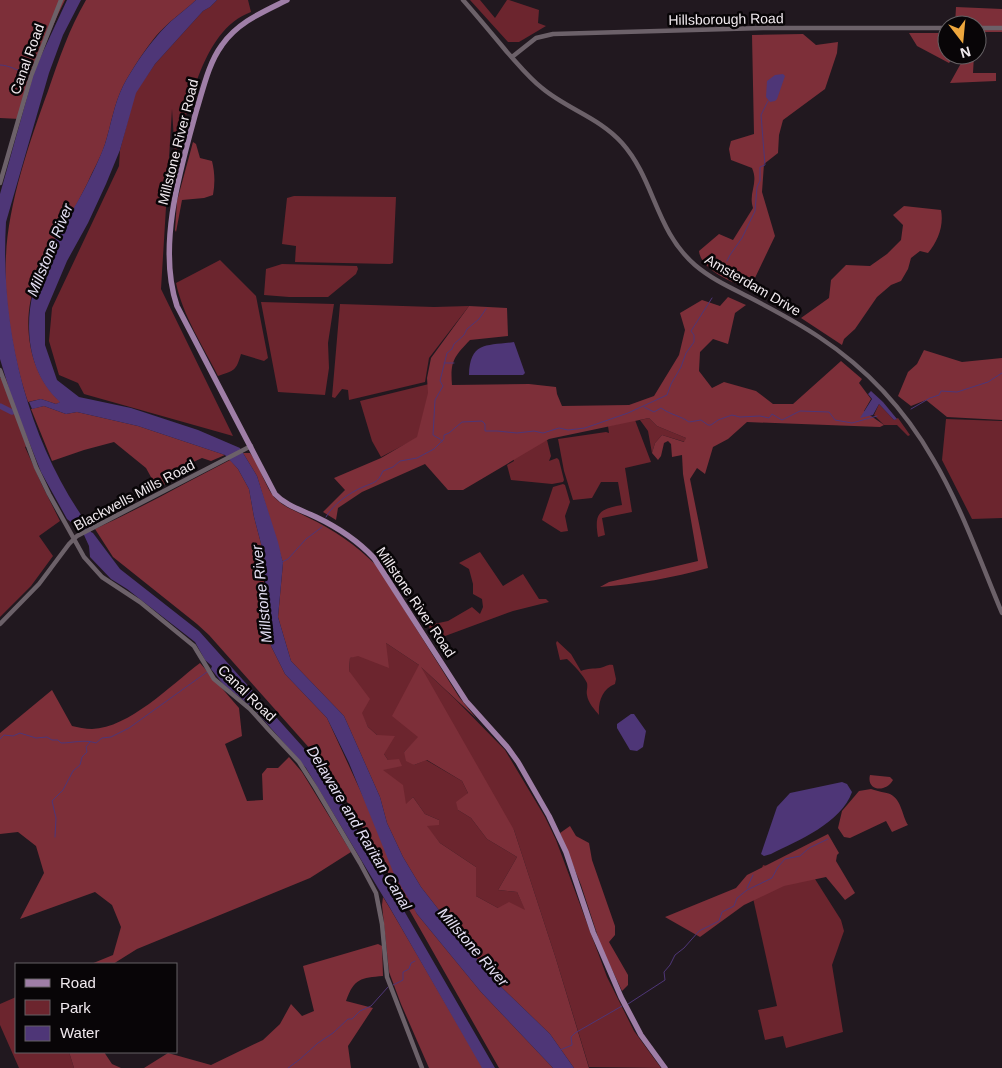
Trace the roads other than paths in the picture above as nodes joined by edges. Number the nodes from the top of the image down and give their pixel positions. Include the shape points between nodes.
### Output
1 (61, 0) edge
2 (287, 0) edge
3 (463, 0) edge
4 (937, 28) edge
5 (987, 28) edge
6 (1002, 28) edge
7 (512, 57) junction
8 (0, 183) edge
9 (0, 370) edge
10 (251, 446) junction
11 (74, 539) junction
12 (1002, 613) edge
13 (0, 624) edge
14 (422, 1068) edge
15 (665, 1068) edge

1 - 8 street, Canal Road via 31,76
2 - 10 main road, Millstone River Road via 243,23 216,53 194,118 172,211 170,269 174,299
3 - 7 street, Amsterdam Drive
4 - 7 street, Hillsborough Road via 762,28 553,34 536,38
5 - 6 street
7 - 12 street, Amsterdam Drive via 540,87 603,126 621,142 642,172 670,236 694,264 714,279 822,339 857,366 892,401 938,468
9 - 11 street, Canal Road via 36,467
10 - 11 street, Blackwells Mills Road
10 - 15 main road, Millstone River Road via 278,498 325,522 374,558 466,701 518,762 563,845 593,932 621,997 641,1035
11 - 13 street, Blackwells Mills Road via 39,584
11 - 14 street, Canal Road via 84,558 102,577 140,602 194,646 214,679 259,719 310,778 376,893 387,977

